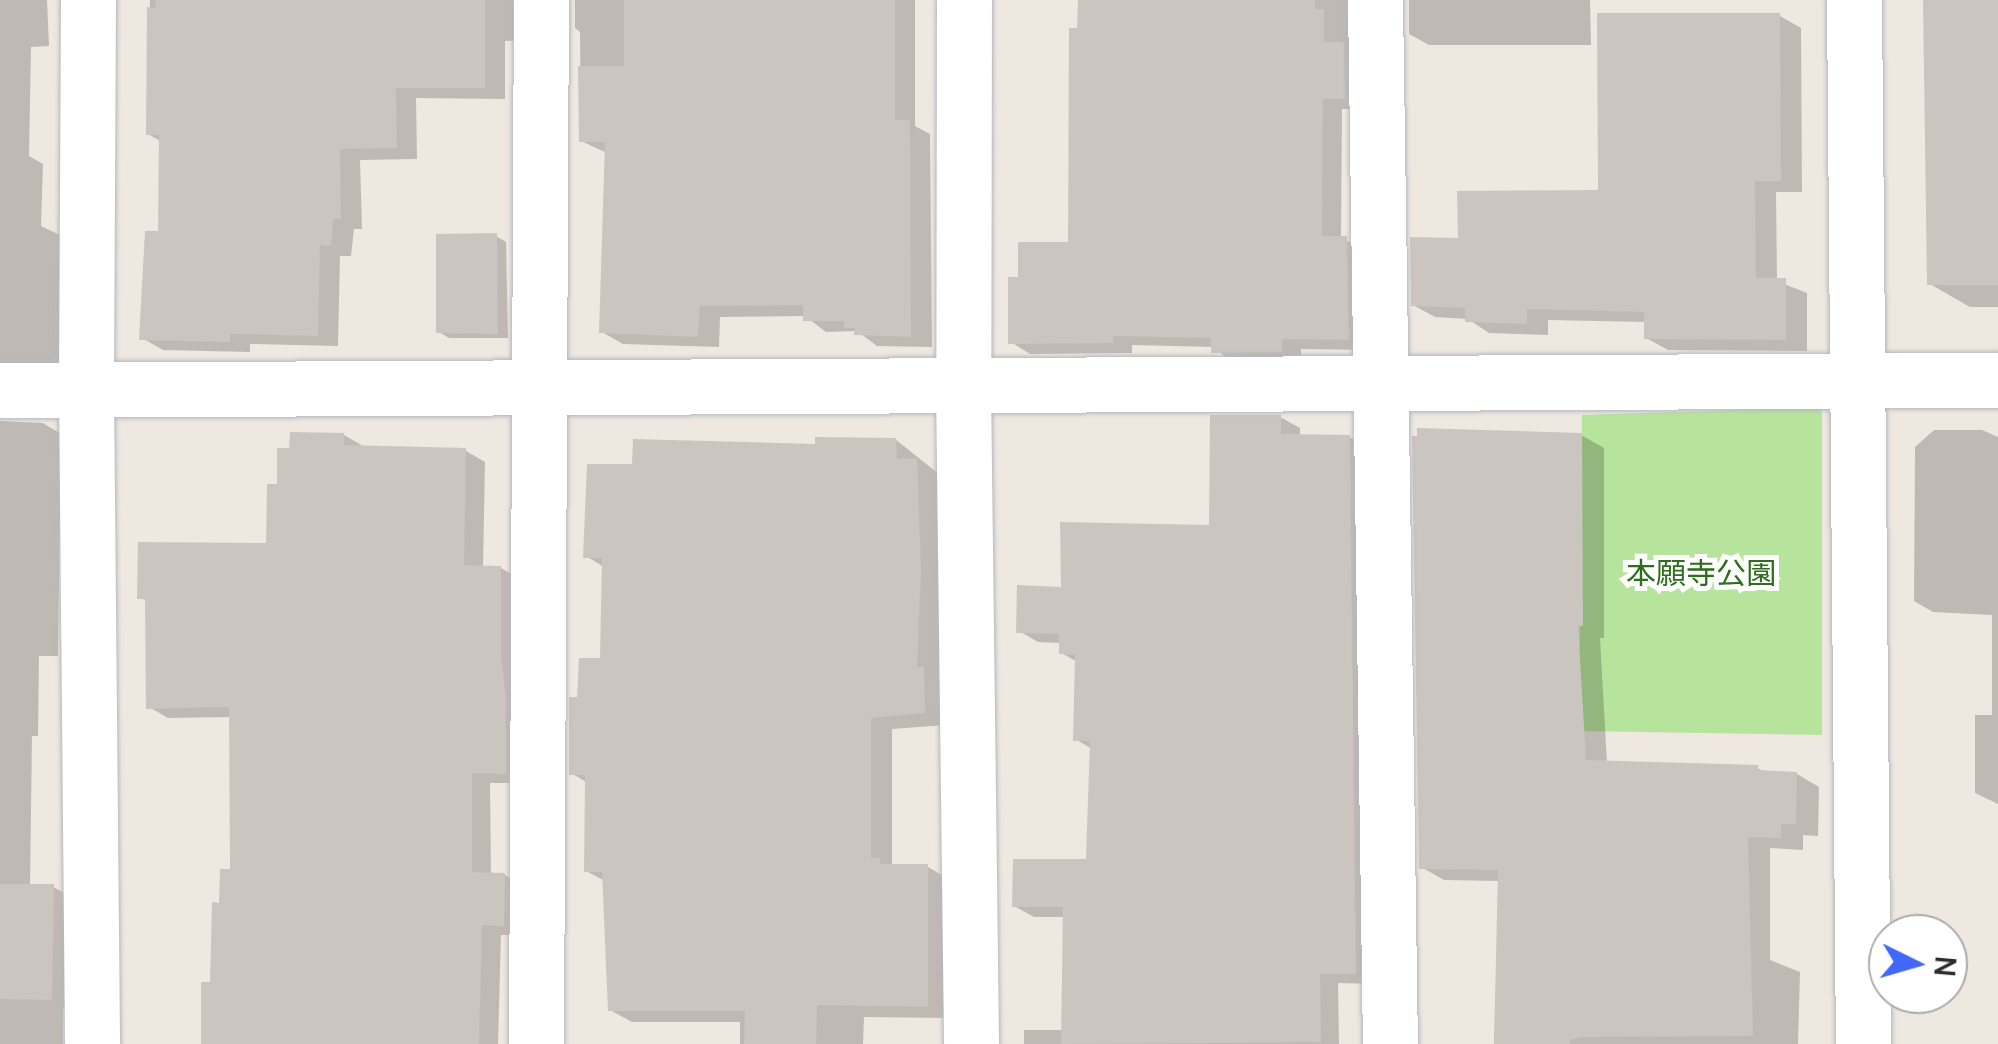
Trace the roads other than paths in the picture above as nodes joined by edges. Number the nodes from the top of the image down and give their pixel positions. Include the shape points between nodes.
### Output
1 (88, 0) edge
2 (541, 0) edge
3 (964, 0) edge
4 (1375, 0) edge
5 (1854, 0) edge
6 (1998, 380) edge
7 (1859, 381) junction
8 (1381, 383) junction
9 (963, 385) junction
10 (540, 388) junction
11 (0, 390) edge
12 (86, 390) junction
13 (92, 1044) edge
14 (536, 1044) edge
15 (971, 1044) edge
16 (1390, 1044) edge
17 (1863, 1044) edge

1 - 12 street
2 - 10 street
3 - 9 street
4 - 8 street
5 - 7 street
6 - 7 street
7 - 8 street
7 - 17 street
8 - 9 street
8 - 16 street
9 - 10 street
9 - 15 street
10 - 12 street
10 - 14 street
11 - 12 street
12 - 13 street

